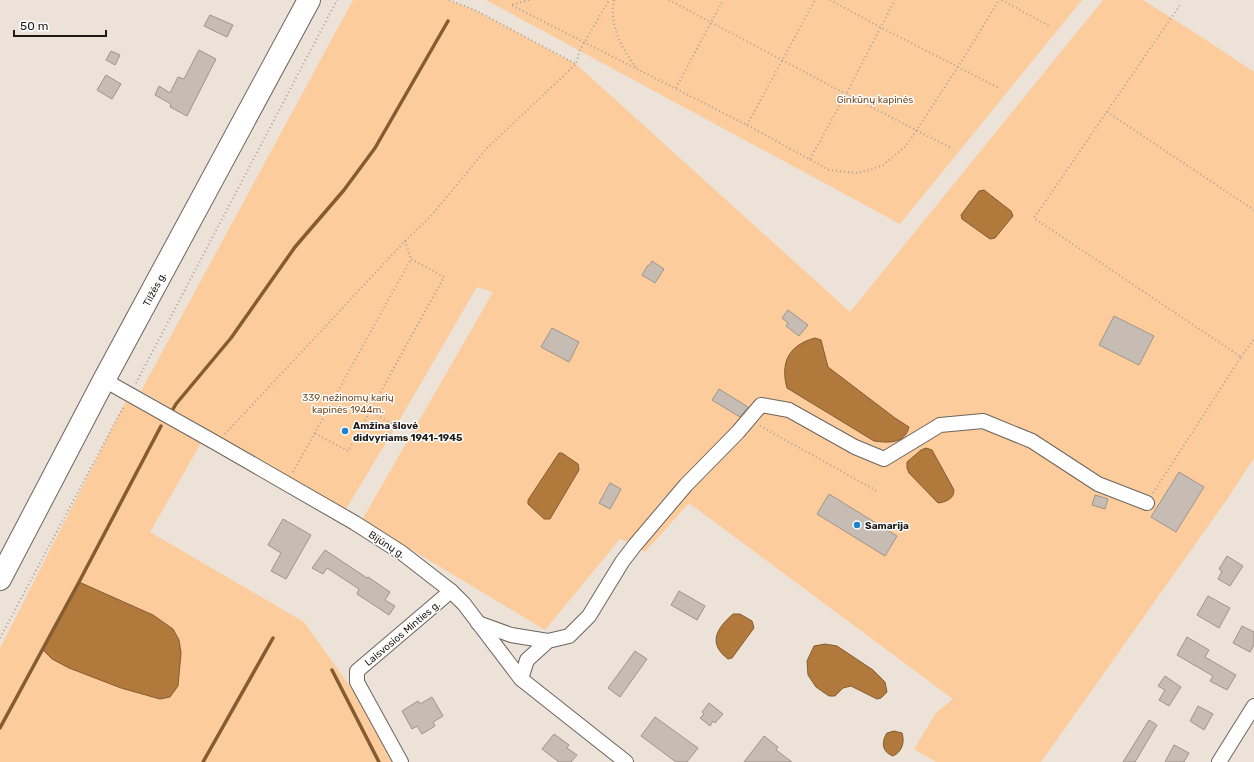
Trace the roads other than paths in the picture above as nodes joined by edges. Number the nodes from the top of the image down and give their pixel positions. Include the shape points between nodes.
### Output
1 (309, 0) edge
2 (104, 380) junction
3 (1147, 503) road end
4 (0, 579) edge
5 (451, 591) junction
6 (478, 623) junction
7 (548, 641) junction
8 (521, 679) junction
9 (1254, 706) edge
10 (401, 762) edge
11 (626, 762) edge
12 (1219, 762) edge

1 - 2 highway, Tilžės g.
2 - 4 highway, Tilžės g.
2 - 5 street, Bijūnų g. via 355,523 402,553
3 - 7 street via 1098,484 1032,441 984,421 940,425 884,459 855,447 789,410 761,405 686,485 635,545 588,616 569,636
5 - 6 street, Bijūnų g.
5 - 10 street, Laisvosios Minties g. via 357,671 357,682
6 - 7 street via 511,635
6 - 8 street, Bijūnų g.
7 - 8 street via 527,660
8 - 11 street, Bijūnų g.
9 - 12 street

